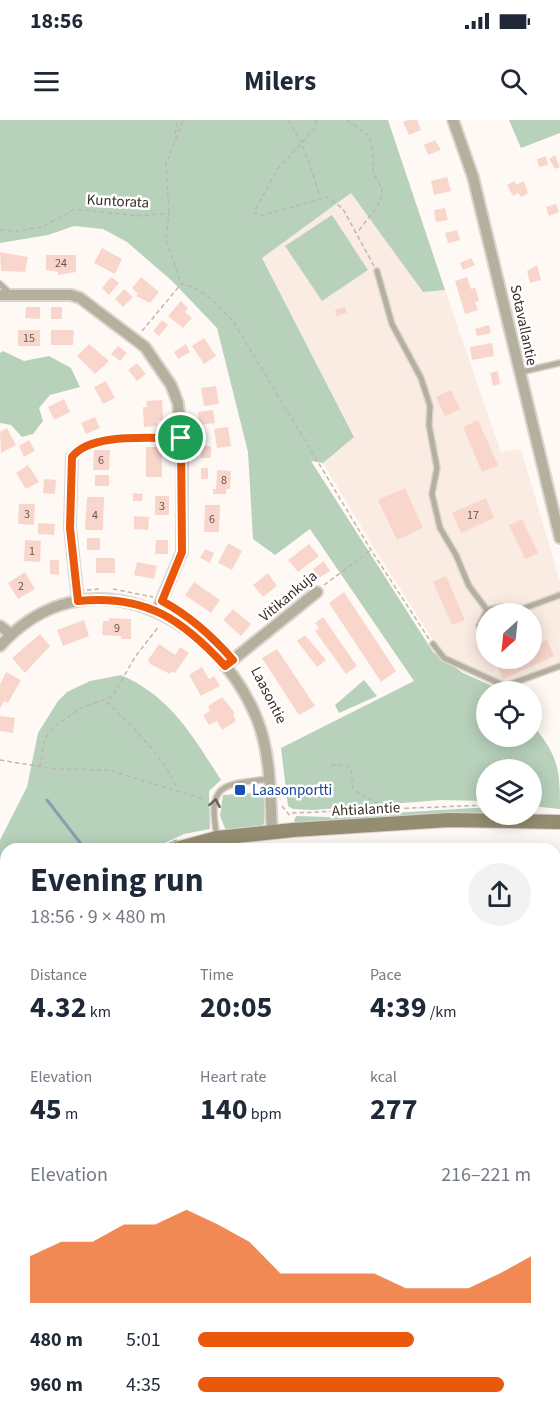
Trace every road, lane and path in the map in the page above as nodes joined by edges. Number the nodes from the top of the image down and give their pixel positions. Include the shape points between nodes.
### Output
1 (177, 120) edge
2 (183, 120) edge
3 (288, 120) edge
4 (316, 120) edge
5 (348, 120) edge
6 (453, 120) edge
7 (175, 136) junction
8 (302, 143) junction
9 (321, 198) junction
10 (169, 213) junction
11 (0, 230) edge
12 (357, 234) junction
13 (377, 271) joint
14 (0, 284) edge
15 (181, 285) junction
16 (0, 295) edge
17 (12, 295) junction
18 (140, 334) dead end
19 (560, 363) edge
20 (518, 372) junction
21 (181, 438) junction
22 (72, 457) joint
23 (560, 538) edge
24 (371, 550) junction
25 (317, 592) joint
26 (78, 596) junction
27 (560, 596) edge
28 (482, 603) edge
29 (540, 603) edge
30 (162, 609) junction
31 (0, 626) edge
32 (11, 634) junction
33 (210, 635) dead end
34 (433, 644) joint
35 (0, 646) edge
36 (225, 666) junction
37 (560, 666) edge
38 (105, 701) junction
39 (0, 760) edge
40 (331, 765) dead end
41 (40, 767) junction
42 (269, 779) junction
43 (178, 789) junction
44 (204, 799) dead end
45 (281, 803) dead end
46 (476, 806) edge
47 (390, 809) junction
48 (291, 813) junction
49 (560, 822) edge
50 (293, 830) junction
51 (272, 831) junction
52 (217, 838) junction
53 (198, 843) edge

1 - 7 path
2 - 7 path, Kuntorata
3 - 8 path
4 - 8 path via 315,128
5 - 12 path via 369,136 373,173 382,188 381,201
6 - 20 street, Sotavallantie via 473,177
7 - 10 path, Kuntorata via 166,164
8 - 9 path
8 - 9 path via 277,170 254,213 260,216
9 - 12 path via 327,197 343,209
10 - 11 path, Kuntorata via 141,216 75,209 42,227
10 - 15 path, Kuntorata via 166,239
12 - 13 path
13 - 28 lane via 393,324 421,378 430,406 429,425 437,468 432,494 440,528
14 - 17 lane
15 - 18 path
15 - 24 path via 191,286 208,297 233,321
16 - 17 street
17 - 21 street via 80,298 135,338 152,356 174,391
19 - 20 lane
20 - 23 street, Sotavallantie
21 - 22 path via 108,441 83,446
21 - 30 street via 182,552
22 - 26 street via 70,528
24 - 25 path, Vitikankuja
24 - 34 path
25 - 36 street, Vitikankuja
26 - 30 street, Laasontie
26 - 30 path via 95,589 132,591
26 - 32 street, Laasontie
27 - 29 lane
30 - 33 path via 178,610
30 - 36 street, Laasontie
30 - 38 path via 112,697
31 - 32 street
32 - 35 street, Laasontie
34 - 37 lane via 444,658 505,686
36 - 42 street, Laasontie via 259,725
38 - 41 path via 81,708 54,726 45,738
38 - 43 path via 141,735 169,770
39 - 41 path
40 - 47 path via 347,765 353,790
41 - 43 path via 108,770
42 - 51 street, Laasontie
52 -> 42 lane via 213,801 220,789 231,783
43 - 44 path
45 - 48 path
46 - 47 path, Ahtialantie
47 - 48 path, Ahtialantie
48 - 50 path
49 - 50 street, Ahtialantie via 449,820
50 - 51 street, Ahtialantie
51 - 52 street, Ahtialantie
52 - 53 street, Ahtialantie

